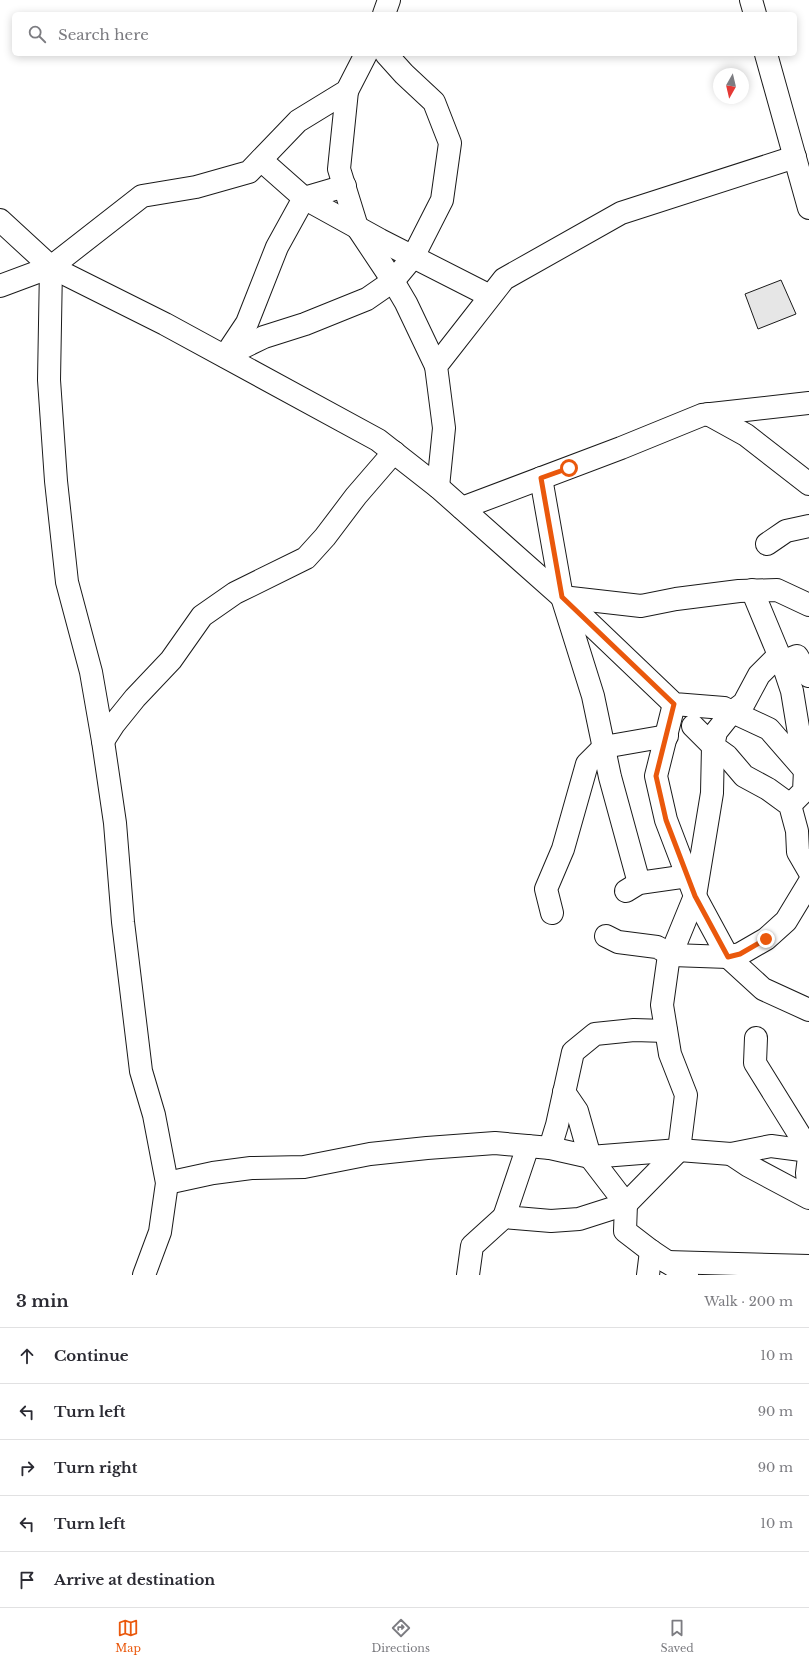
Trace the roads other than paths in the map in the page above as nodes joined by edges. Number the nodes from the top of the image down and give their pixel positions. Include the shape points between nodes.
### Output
1 (389, 0) edge
2 (751, 0) edge
3 (385, 12) edge
4 (754, 12) edge
5 (365, 56) edge
6 (388, 56) edge
7 (767, 56) edge
8 (347, 92) junction
9 (795, 156) junction
10 (261, 160) junction
11 (345, 186) junction
12 (304, 198) junction
13 (809, 208) edge
14 (0, 220) edge
15 (357, 227) junction
16 (413, 257) junction
17 (51, 267) junction
18 (393, 281) junction
19 (0, 286) edge
20 (490, 296) junction
21 (225, 356) junction
22 (436, 366) junction
23 (809, 403) edge
24 (708, 414) junction
25 (394, 452) junction
26 (541, 478) junction
27 (809, 484) edge
28 (438, 487) junction
29 (462, 508) junction
30 (809, 526) edge
31 (767, 544) dead end
32 (752, 590) junction
33 (562, 597) junction
34 (809, 605) edge
35 (782, 662) junction
36 (809, 676) edge
37 (674, 704) junction
38 (732, 712) junction
39 (693, 726) dead end
40 (667, 736) junction
41 (103, 741) junction
42 (713, 746) junction
43 (604, 747) junction
44 (807, 773) edge
45 (790, 805) junction
46 (809, 871) edge
47 (809, 883) edge
48 (692, 886) junction
49 (552, 913) dead end
50 (606, 936) dead end
51 (672, 955) junction
52 (728, 957) junction
53 (809, 1010) edge
54 (666, 1031) junction
55 (756, 1038) dead end
56 (564, 1092) junction
57 (528, 1146) junction
58 (550, 1148) junction
59 (679, 1150) junction
60 (809, 1151) edge
61 (731, 1154) junction
62 (590, 1157) junction
63 (809, 1157) edge
64 (167, 1183) junction
65 (809, 1197) edge
66 (626, 1204) junction
67 (504, 1217) junction
68 (659, 1257) junction
69 (808, 1269) edge
70 (144, 1275) edge
71 (468, 1275) edge
72 (648, 1275) edge
73 (687, 1275) edge

1 - 3 street
2 - 4 street
5 - 8 street
6 - 16 street via 434,102 450,143 442,200
7 - 9 street
8 - 10 street via 298,121
8 - 11 street via 339,169
9 - 13 street
9 - 20 street via 620,213 504,279
10 - 12 street
10 - 17 street via 249,172 196,187 142,196
11 - 12 street
11 - 15 street
12 - 15 street
12 - 21 street via 277,247 247,323
14 - 17 street
15 - 16 street
15 - 18 street
16 - 18 street
16 - 20 street
17 - 19 street
17 - 21 street
17 - 41 street via 49,380 67,582 91,672
18 - 21 street via 367,299 264,337
18 - 22 street
20 - 22 street
21 - 25 street via 378,440
22 - 28 street via 444,428
23 - 24 street
24 - 26 street
24 - 27 street via 746,435
25 - 28 street
25 - 41 street via 306,558 235,593 202,616 171,660 135,698
26 - 29 street
26 - 33 street
28 - 29 street
29 - 33 street
30 - 31 street via 786,531
32 - 33 street via 641,606
32 - 34 street via 777,590
32 - 35 street
33 - 37 street
33 - 43 street via 593,696
35 - 36 street via 796,656
35 - 38 street via 774,660 759,675 744,703
35 - 44 street via 792,691
37 - 38 street via 724,708
37 - 40 street
38 - 42 street via 716,732
38 - 44 street via 769,729
39 - 42 street
40 - 43 street
40 - 48 street via 656,776 666,820
41 - 64 street via 115,823 123,922 141,1071 154,1115
42 - 45 street via 727,756 744,776
42 - 48 street via 712,793
43 - 48 street via 633,887
43 - 49 street via 587,764 563,849 546,889
44 - 45 street via 804,791
45 - 46 street via 797,831 798,852
47 - 52 street via 786,921 766,939 740,954
48 - 51 street
48 - 52 street
50 - 51 street via 618,942 657,947
51 - 52 street
51 - 54 street via 668,962 662,1005
52 - 53 street via 763,989
54 - 56 street via 634,1030 595,1034 573,1052
54 - 59 street via 670,1054 686,1095
55 - 60 street via 755,1063
56 - 58 street
56 - 62 street via 577,1111
57 - 58 street
57 - 64 street via 495,1144 427,1148 370,1154 304,1167 251,1168 213,1173
57 - 67 street
58 - 62 street
59 - 61 street
59 - 62 street
59 - 66 street
60 - 61 street via 771,1146
61 - 65 street
62 - 66 street
63 - 65 street
64 - 70 street via 160,1232
66 - 67 street via 579,1219 551,1221
66 - 68 street via 625,1231
67 - 71 street via 472,1246
68 - 69 street
68 - 72 street
68 - 73 street

